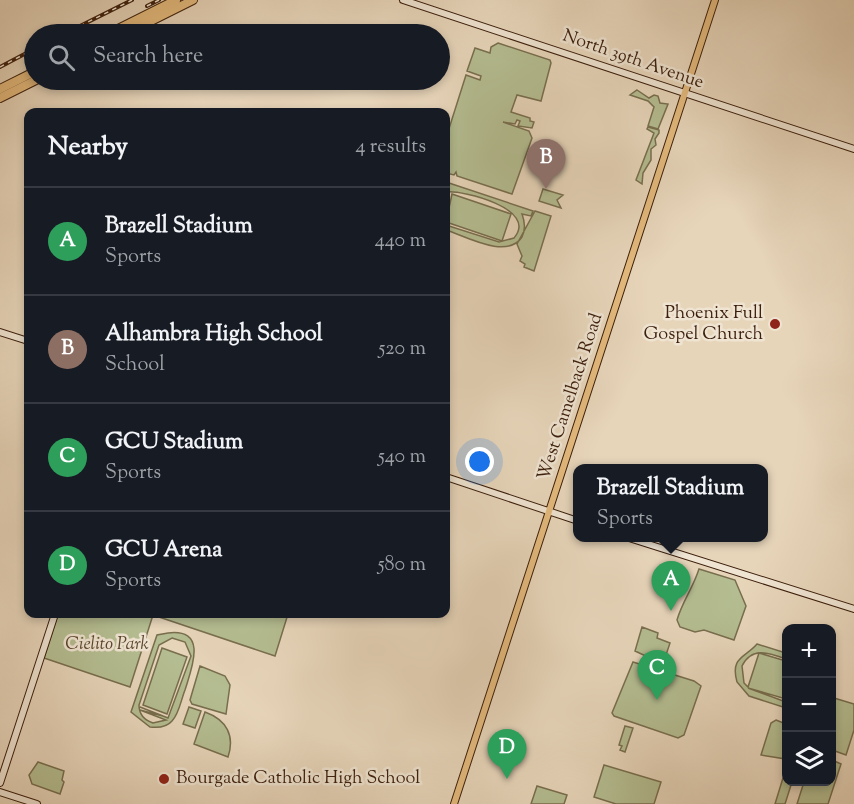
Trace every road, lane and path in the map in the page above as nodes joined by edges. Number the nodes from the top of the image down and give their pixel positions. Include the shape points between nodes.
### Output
1 (176, 0) edge
2 (193, 0) edge
3 (403, 0) edge
4 (715, 0) edge
5 (136, 24) edge
6 (138, 24) edge
7 (24, 77) edge
8 (24, 86) edge
9 (0, 89) edge
10 (684, 93) junction
11 (0, 98) edge
12 (854, 148) edge
13 (0, 332) edge
14 (24, 340) edge
15 (450, 478) edge
16 (549, 512) junction
17 (573, 519) edge
18 (645, 542) edge
19 (854, 609) edge
20 (54, 618) edge
21 (0, 783) edge
22 (0, 792) edge
23 (38, 804) edge
24 (454, 804) edge

1 - 5 highway
2 - 6 highway
3 - 10 street, North 39th Avenue
4 - 10 main road, West Camelback Road
7 - 9 highway
8 - 11 highway
10 - 12 street, North 39th Avenue
10 - 16 main road, West Camelback Road
13 - 14 street
15 - 16 street
16 - 17 street
16 - 24 main road, West Camelback Road
18 - 19 street
20 - 21 street
22 - 23 street

